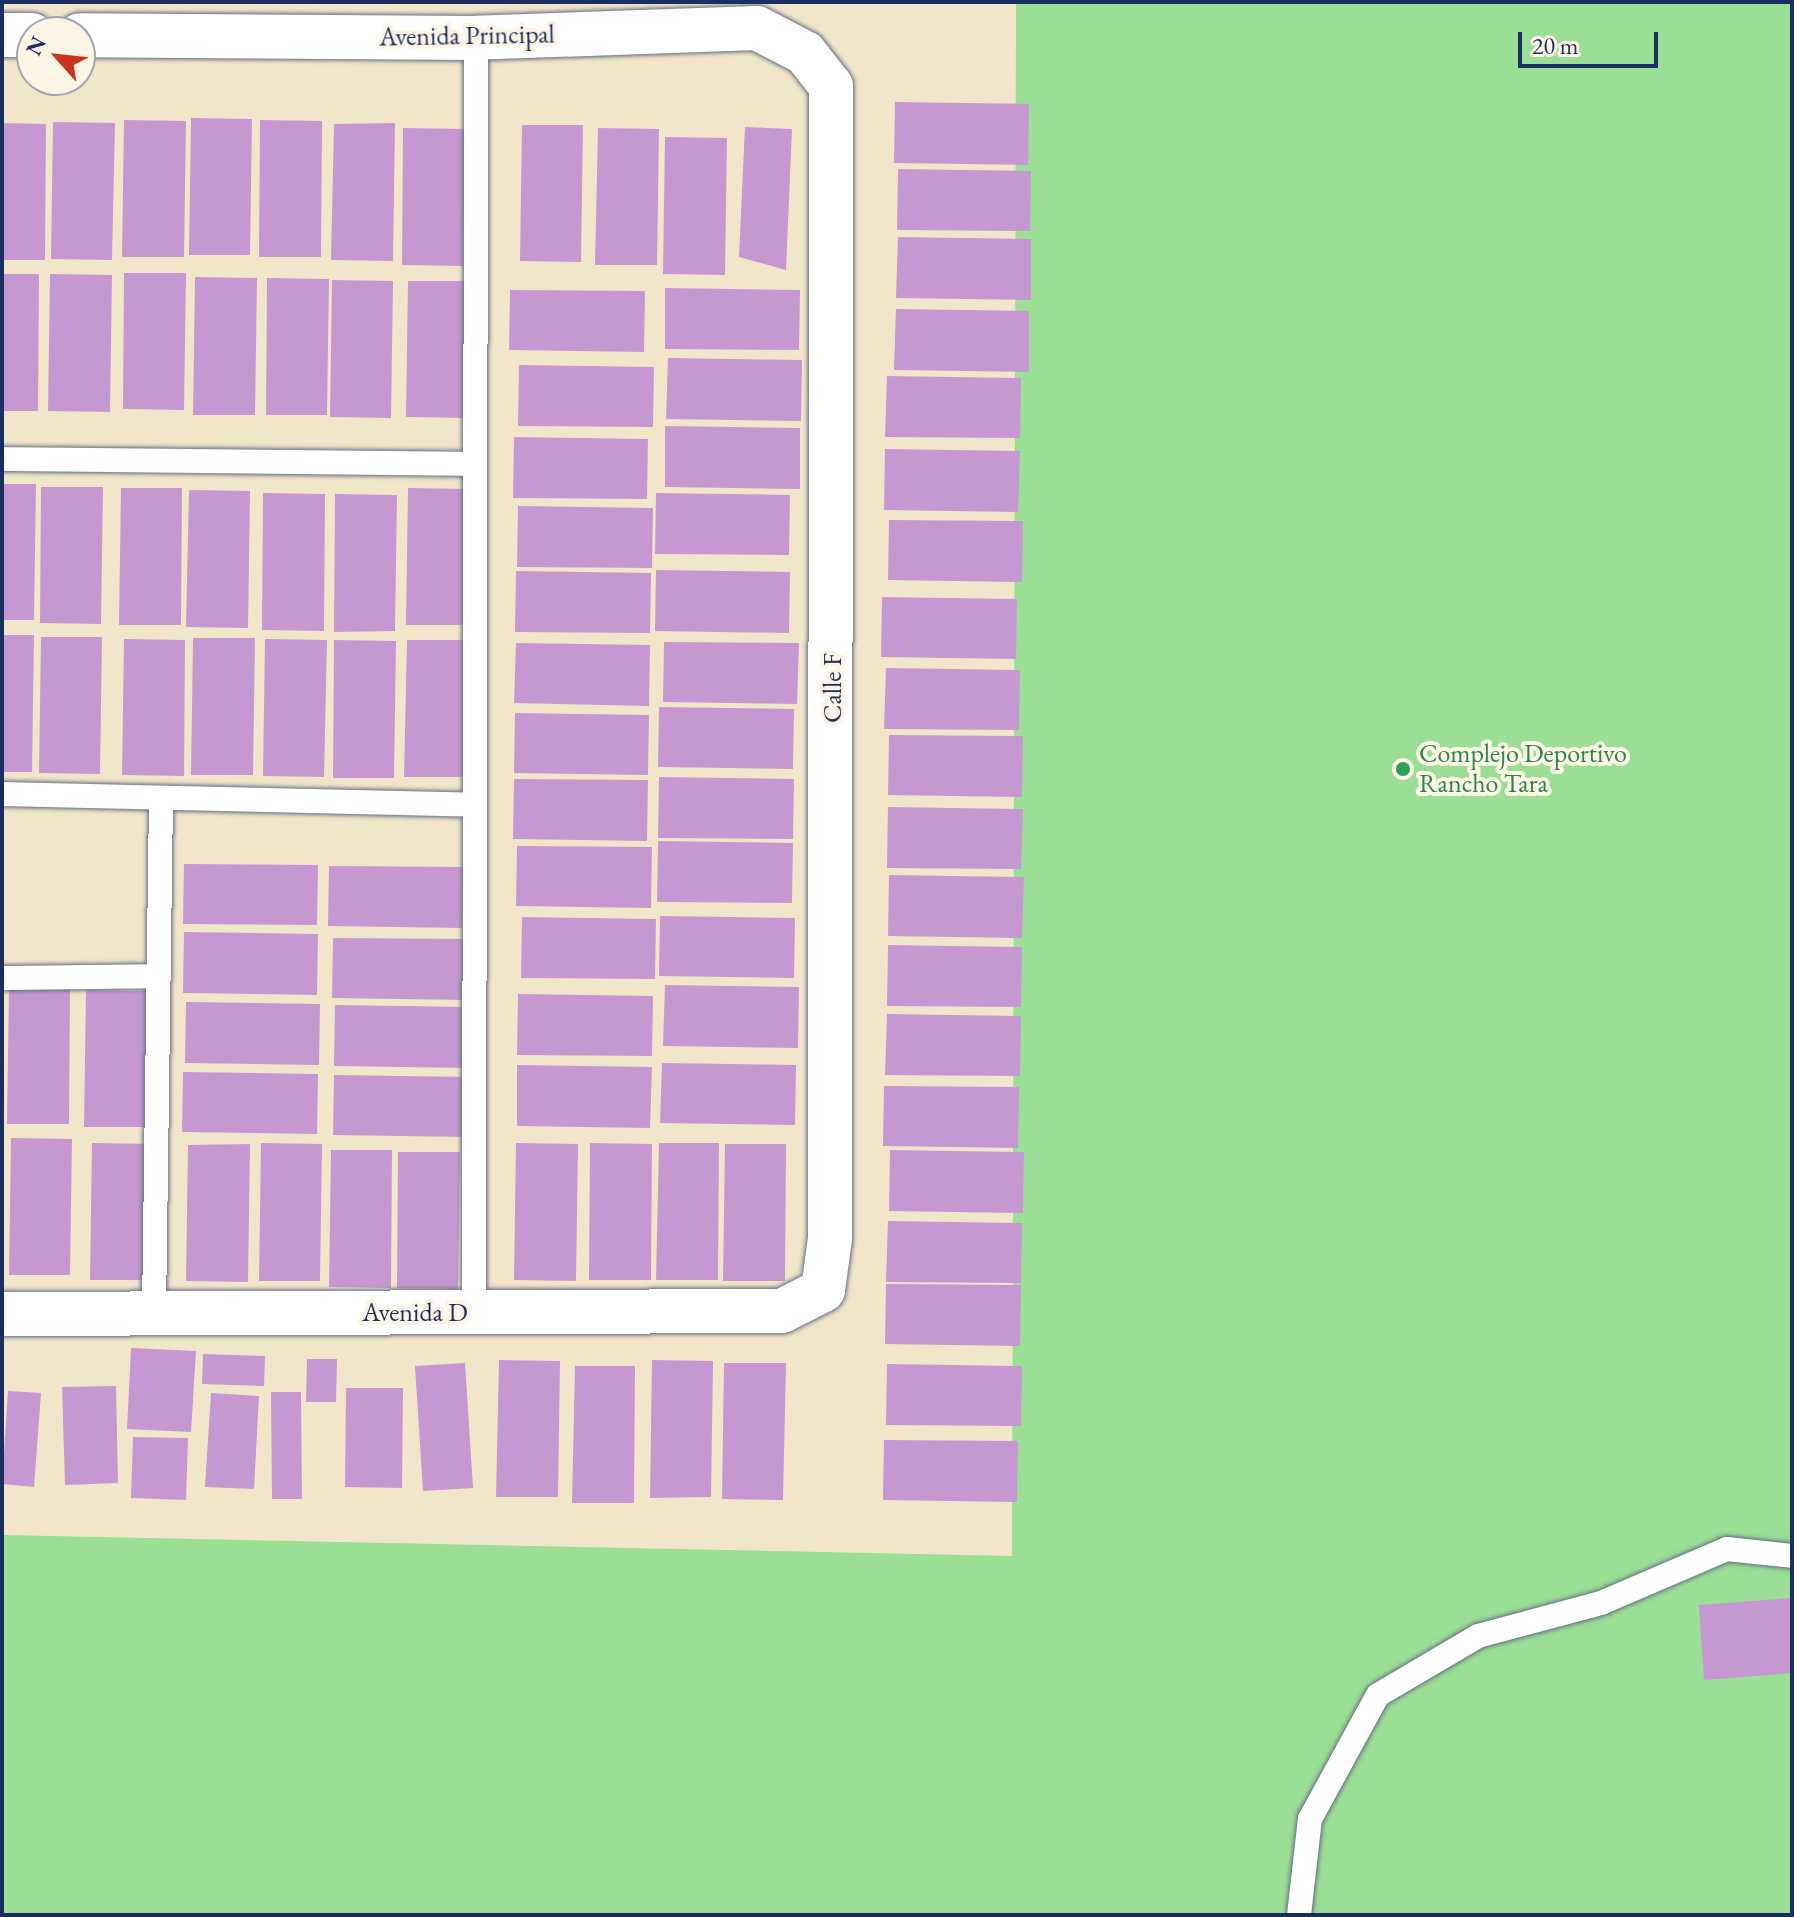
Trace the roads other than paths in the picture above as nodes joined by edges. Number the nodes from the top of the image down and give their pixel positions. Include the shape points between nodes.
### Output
1 (96, 35) edge
2 (476, 38) junction
3 (831, 86) joint
4 (2, 459) edge
5 (475, 464) junction
6 (2, 794) edge
7 (161, 798) junction
8 (475, 805) junction
9 (159, 976) junction
10 (2, 978) edge
11 (823, 1290) joint
12 (474, 1312) junction
13 (154, 1313) junction
14 (2, 1314) edge
15 (1792, 1556) edge
16 (1299, 1915) edge

1 - 2 street, Avenida Principal
2 - 3 street, Avenida Principal via 757,28 805,53
2 - 5 lane
3 - 11 street, Calle F via 830,1222
4 - 5 lane
5 - 8 lane
6 - 7 lane
7 - 8 lane
7 - 9 lane
8 - 12 lane
9 - 10 lane
9 - 13 lane
11 - 12 street, Avenida D via 782,1311
12 - 13 street, Avenida D
13 - 14 street, Avenida D
15 - 16 lane via 1727,1549 1601,1603 1478,1636 1378,1695 1310,1819

